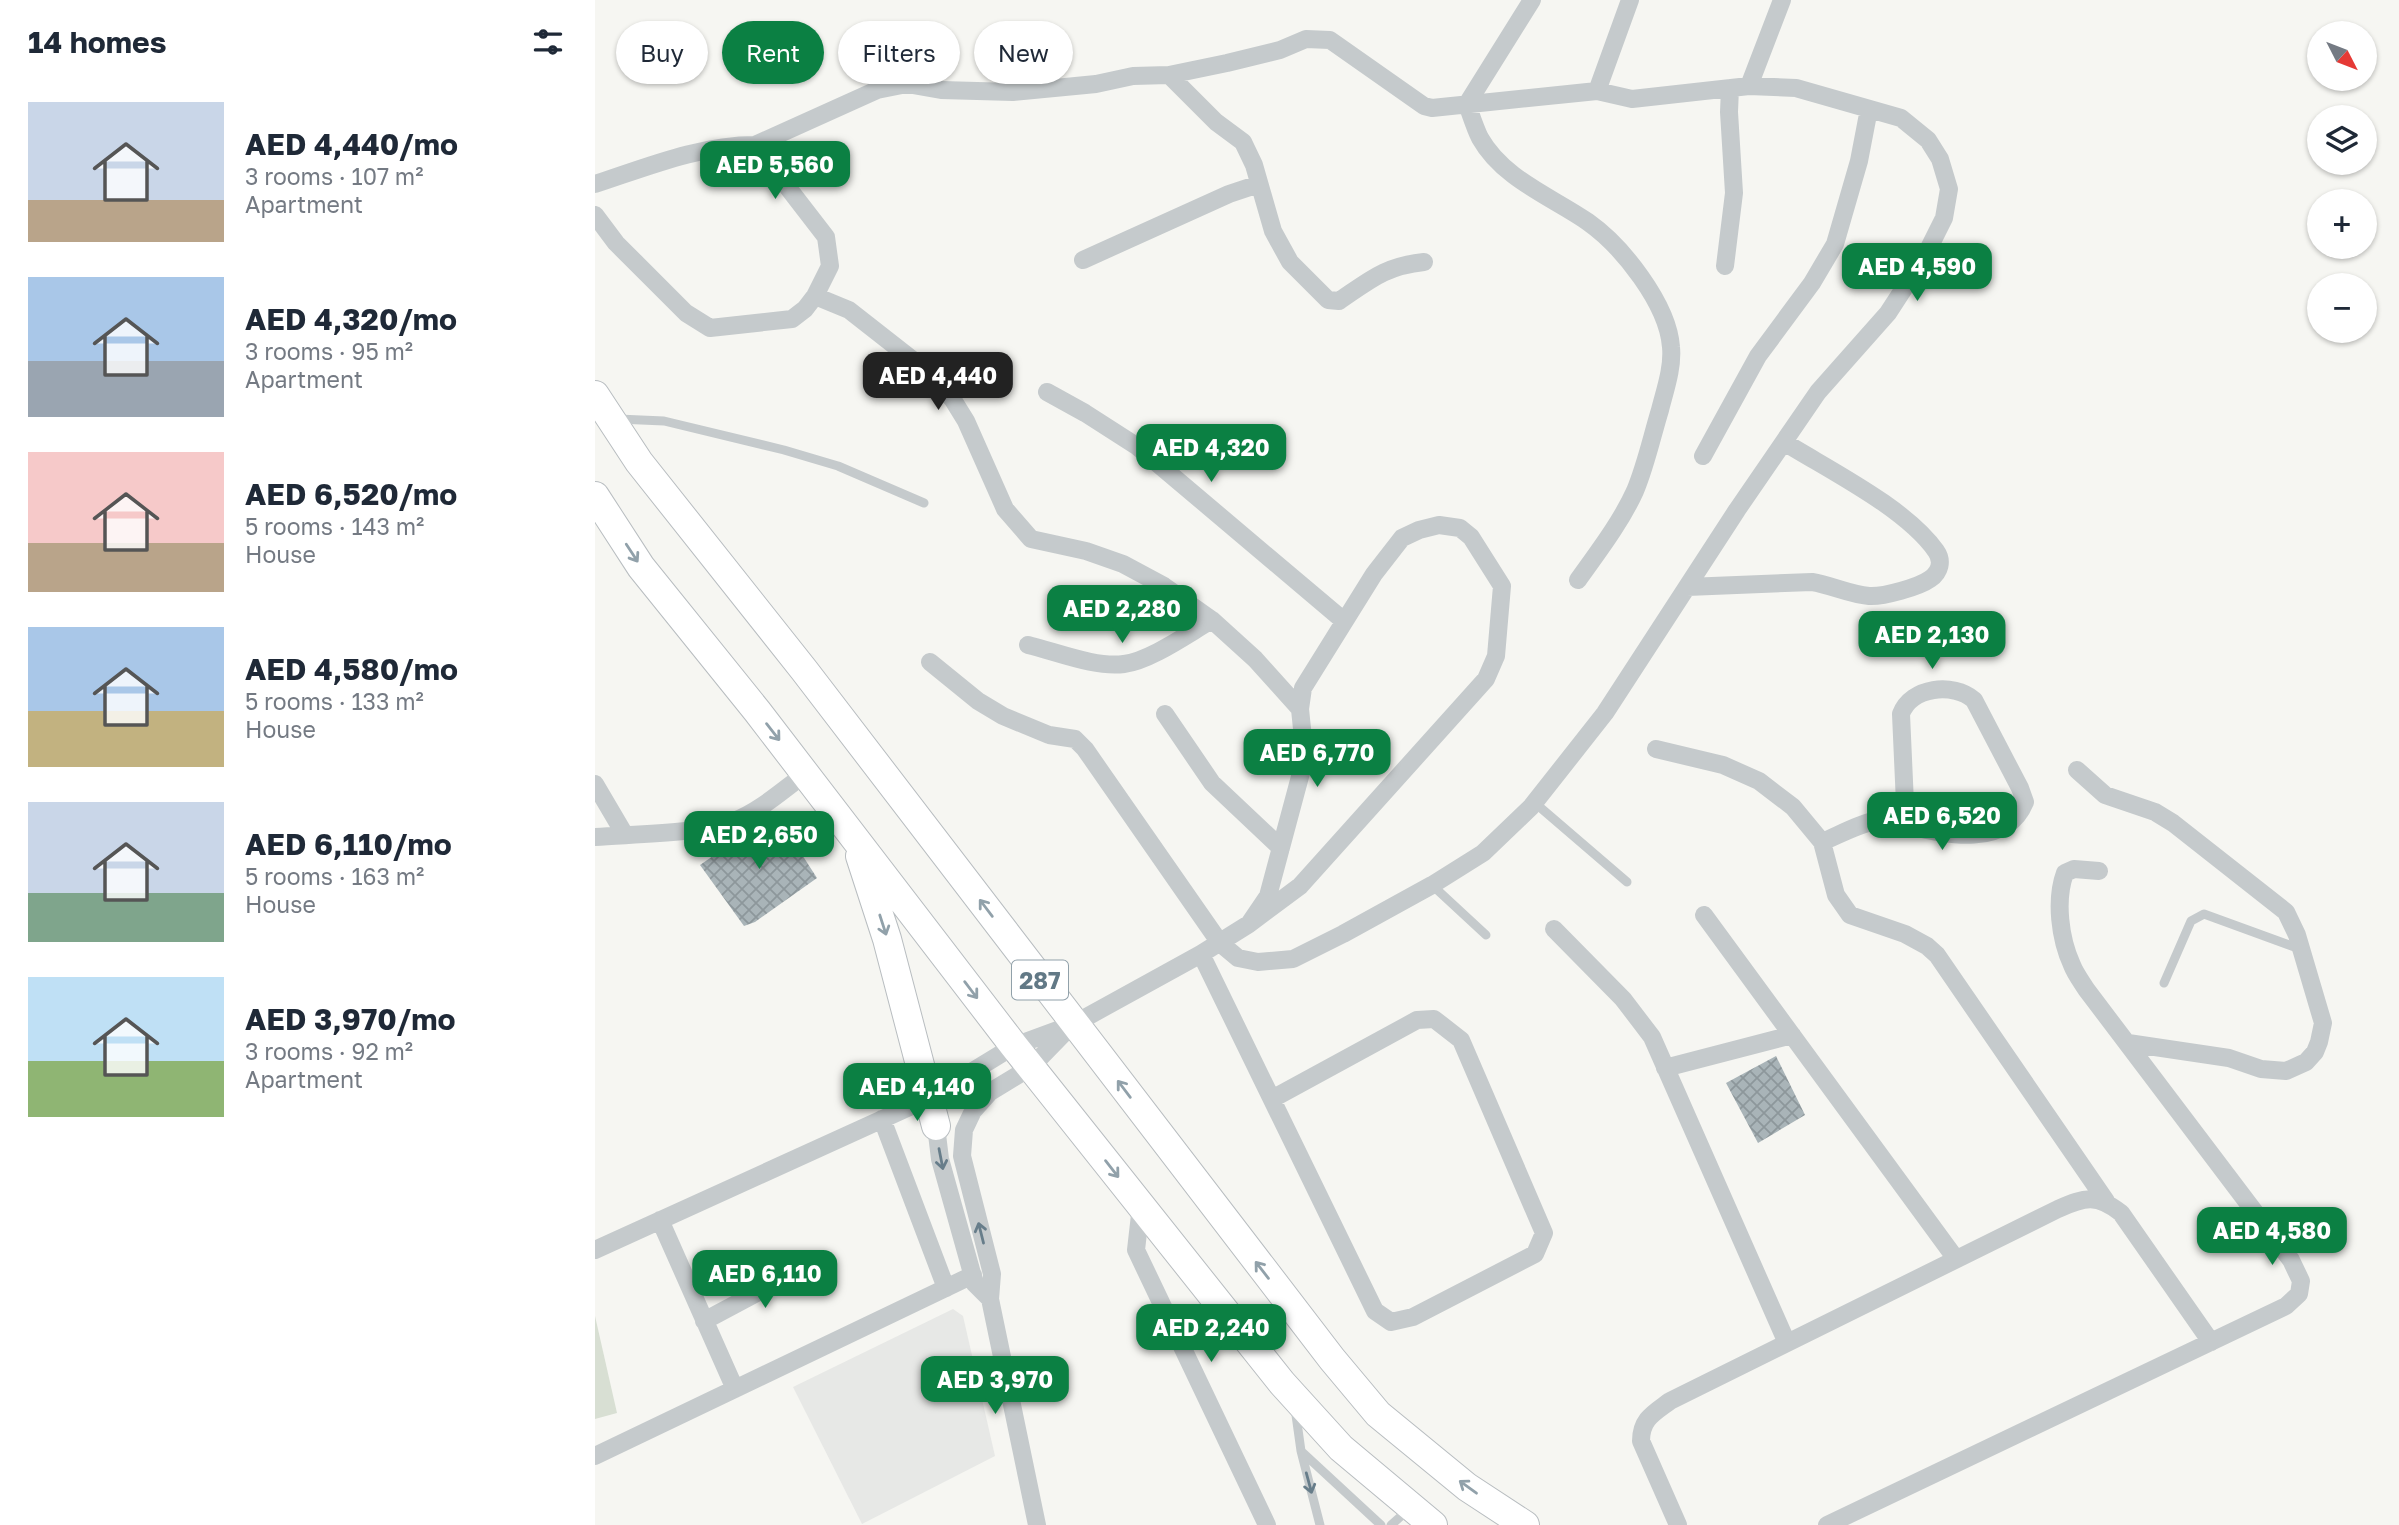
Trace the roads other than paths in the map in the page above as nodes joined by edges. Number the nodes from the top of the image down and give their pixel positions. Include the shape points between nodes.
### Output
1 (1532, 0) edge
2 (1630, 0) edge
3 (1782, 0) edge
4 (1169, 75) junction
5 (1749, 86) junction
6 (1730, 88) junction
7 (1597, 91) junction
8 (1467, 104) junction
9 (1870, 109) junction
10 (755, 145) junction
11 (595, 184) edge
12 (1259, 184) junction
13 (595, 215) edge
14 (1083, 260) dead end
15 (1425, 262) dead end
16 (1725, 266) dead end
17 (815, 296) junction
18 (1047, 392) dead end
19 (603, 407) edge
20 (1784, 442) junction
21 (1703, 456) dead end
22 (595, 496) edge
23 (924, 503) dead end
24 (1578, 580) dead end
25 (1687, 587) junction
26 (1212, 620) junction
27 (1344, 621) junction
28 (1028, 645) dead end
29 (930, 662) dead end
30 (1300, 709) junction
31 (1165, 714) dead end
32 (1656, 749) dead end
33 (2077, 770) dead end
34 (805, 774) junction
35 (595, 784) edge
36 (1535, 803) junction
37 (1906, 825) junction
38 (625, 835) junction
39 (595, 837) edge
40 (854, 837) junction
41 (1822, 842) junction
42 (1281, 848) junction
43 (2099, 871) dead end
44 (1627, 882) dead end
45 (1432, 885) junction
46 (1704, 915) dead end
47 (1249, 924) junction
48 (1554, 929) dead end
49 (1486, 935) dead end
50 (1220, 943) junction
51 (2302, 950) junction
52 (1202, 954) junction
53 (2164, 983) dead end
54 (1074, 1024) junction
55 (1792, 1035) junction
56 (2128, 1043) junction
57 (1022, 1056) junction
58 (1665, 1068) junction
59 (929, 1098) junction
60 (1272, 1099) junction
61 (881, 1119) junction
62 (936, 1126) junction
63 (2106, 1201) junction
64 (1141, 1206) junction
65 (660, 1220) junction
66 (595, 1250) edge
67 (1957, 1259) junction
68 (807, 1265) dead end
69 (973, 1275) junction
70 (946, 1288) junction
71 (991, 1300) junction
72 (704, 1321) junction
73 (2211, 1342) junction
74 (1787, 1343) junction
75 (735, 1390) junction
76 (1291, 1393) junction
77 (1301, 1451) junction
78 (595, 1456) edge
79 (1412, 1519) edge
80 (1037, 1525) edge
81 (1267, 1525) edge
82 (1321, 1525) edge
83 (1381, 1525) edge
84 (1525, 1525) edge
85 (1678, 1525) edge
86 (1827, 1525) edge

1 - 8 street
2 - 7 street
3 - 5 street
4 - 8 street via 1280,50 1305,39 1330,40 1425,106
4 - 10 street via 1013,92 907,84 877,90
4 - 12 street via 1243,142
5 - 6 street
5 - 9 street via 1796,88
6 - 7 street via 1632,99
6 - 16 street via 1734,193
7 - 8 street
8 - 24 street via 1481,139 1500,162 1622,251 1649,288 1672,346 1661,405 1634,493
9 - 20 street via 1901,118 1928,140 1940,159 1949,189 1944,218 1888,313 1818,392
9 - 21 street via 1835,244 1758,356
10 - 11 street via 689,154
10 - 17 street via 826,237 830,267
12 - 14 street
12 - 15 street via 1273,231 1290,262 1328,300 1339,301 1379,273
13 - 17 street via 616,243 686,313 710,328 792,319
17 - 26 street via 849,310 932,375 966,421 1005,509 1031,539 1123,564
18 - 27 street via 1137,447
19 - 23 lane via 838,466
54 -> 19 main road, 287 via 813,681 639,462
20 - 25 street
20 - 25 street via 1872,496 1914,528 1937,552 1940,566 1935,576 1923,584 1872,596 1812,582
22 -> 34 main road, 287 via 641,567
25 - 36 street via 1605,713
26 - 28 street via 1127,664 1105,665
26 - 30 street
27 - 30 street via 1303,688
27 - 47 street via 1402,538 1419,530 1460,528 1471,537 1502,586 1496,656 1486,679 1300,886
29 - 50 street via 1003,716 1049,735 1075,739
30 - 42 street via 1305,758
31 - 42 street via 1212,783
32 - 41 street via 1724,765 1759,781 1793,807
33 - 51 street via 2105,794 2173,823 2285,912
34 - 38 street via 733,821
34 - 40 main road, 287
35 - 38 street
36 - 44 lane
36 - 45 street via 1483,853
37 - 37 street via 1973,836 2012,821 2021,811 2025,802 2020,788 1974,699 1966,692 1935,690 1912,697 1904,706
37 - 41 street via 1885,818
38 - 39 street
40 -> 57 main road, 287
40 -> 59 main road via 887,939
41 - 63 street via 1840,904 1850,915 1905,934 1937,955
42 - 47 street via 1268,896
43 - 56 street via 2065,873 2060,886 2063,936 2071,965
45 - 49 lane
45 - 50 street via 1293,959 1258,962 1238,958
46 - 55 street
47 - 50 street
48 - 58 street via 1623,999 1652,1037
50 - 52 street
51 - 53 lane via 2204,914 2192,921
51 - 56 street via 2323,1023 2315,1052 2306,1062 2286,1071 2261,1069 2229,1058
52 - 54 street
52 - 60 street
54 - 57 street
54 - 57 street
84 -> 54 main road, 287 via 1467,1487 1378,1414
55 - 58 street
55 - 67 street
56 - 73 street via 2291,1260 2301,1280 2299,1294 2286,1306
57 - 62 street via 973,1071 952,1087 938,1106
57 -> 64 main road, 287
71 -> 57 street via 992,1274 962,1156 964,1130 973,1111
58 - 74 street
59 - 61 street
59 - 62 main road
60 - 60 street via 1417,1020 1434,1019 1461,1040 1544,1233 1540,1247 1535,1254 1413,1317 1391,1322 1375,1311
61 - 65 street
61 - 70 street
62 -> 69 street via 940,1159
63 - 67 street via 2083,1199
63 - 73 street via 2121,1213
64 - 76 main road, 287
64 - 81 street via 1136,1250
65 - 66 street
65 - 72 street
67 - 74 street
68 - 72 street
69 - 70 street
69 - 71 street via 975,1284
70 - 75 street
71 - 80 street
72 - 75 street
73 - 86 street
74 - 85 street via 1647,1417 1641,1441
75 - 78 street
76 - 77 lane
76 - 79 main road, 287
77 -> 82 lane
77 - 83 lane

